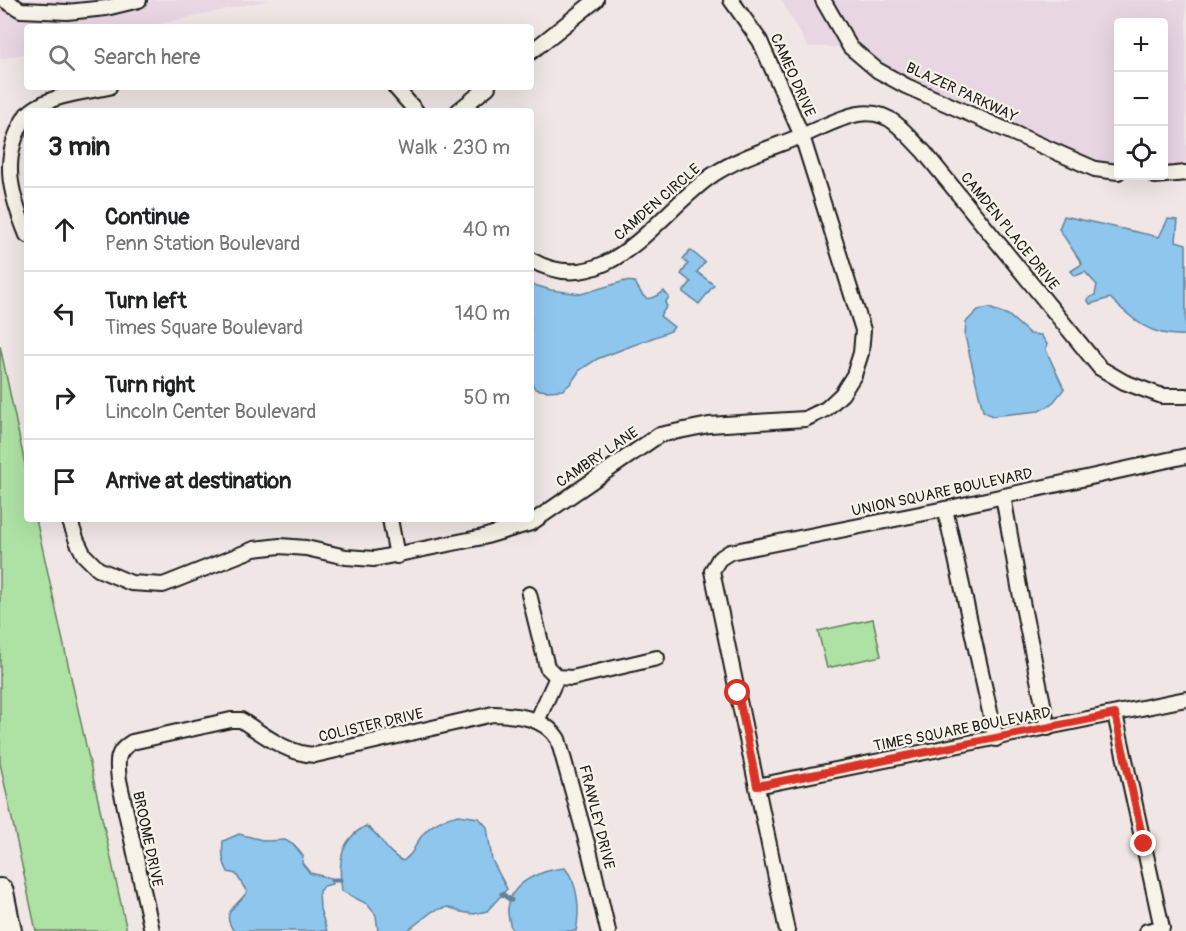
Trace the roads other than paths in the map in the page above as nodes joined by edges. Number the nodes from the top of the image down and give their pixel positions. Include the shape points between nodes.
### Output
1 (4, 0) edge
2 (139, 0) edge
3 (596, 0) edge
4 (731, 0) edge
5 (823, 0) edge
6 (534, 50) edge
7 (95, 90) edge
8 (398, 90) edge
9 (484, 90) edge
10 (34, 108) edge
11 (413, 108) edge
12 (462, 108) edge
13 (24, 119) edge
14 (802, 136) junction
15 (1114, 171) edge
16 (1186, 173) edge
17 (1168, 175) edge
18 (24, 228) edge
19 (534, 261) edge
20 (1186, 396) edge
21 (1186, 456) edge
22 (1003, 496) junction
23 (945, 508) junction
24 (534, 521) edge
25 (70, 522) edge
26 (391, 522) edge
27 (532, 522) edge
28 (397, 556) junction
29 (530, 594) dead end
30 (657, 658) dead end
31 (557, 677) junction
32 (1182, 699) edge
33 (1115, 714) junction
34 (537, 721) junction
35 (1048, 728) junction
36 (996, 739) junction
37 (119, 754) joint
38 (757, 786) junction
39 (0, 892) edge
40 (8, 931) edge
41 (152, 931) edge
42 (608, 931) edge
43 (787, 931) edge
44 (1147, 931) edge

1 - 2 street via 21,10 67,12
3 - 6 street
4 - 14 street, CAMEO DRIVE via 760,41
5 - 15 street, BLAZER PARKWAY via 850,47 877,70 1085,165
7 - 10 street
8 - 11 street
9 - 12 street
13 - 18 street via 8,153 13,201
14 - 19 street, CAMDEN CIRCLE via 747,156 712,175 616,259 594,270 574,273
14 - 20 street, CAMDEN PLACE DRIVE via 857,113 894,122 924,152 1100,368 1162,396
14 - 24 street, CAMBRY LANE via 863,330 854,375 842,394 826,409 805,419 709,425 659,435
16 - 17 street
21 - 22 street, UNION SQUARE BOULEVARD
22 - 23 street, UNION SQUARE BOULEVARD
22 - 35 street
23 - 36 street
23 - 38 street, UNION SQUARE BOULEVARD via 730,552 719,559 712,571
25 - 28 street, CAMBRY LANE via 84,555 98,569 131,583 164,585 254,549 280,546 374,559
26 - 28 street
27 - 28 street, CAMBRY LANE
29 - 31 street via 547,667
30 - 31 street via 572,678
31 - 34 street
32 - 33 street, TIMES SQUARE BOULEVARD
33 - 35 street, TIMES SQUARE BOULEVARD
33 - 44 street via 1162,928
34 - 37 street, COLISTER DRIVE via 493,714 302,755 240,720 231,720 132,742
34 - 42 street, FRAWLEY DRIVE via 553,731 563,750
35 - 36 street, TIMES SQUARE BOULEVARD
36 - 38 street, TIMES SQUARE BOULEVARD
37 - 41 street, BROOME DRIVE via 118,780
38 - 43 street
39 - 40 highway

